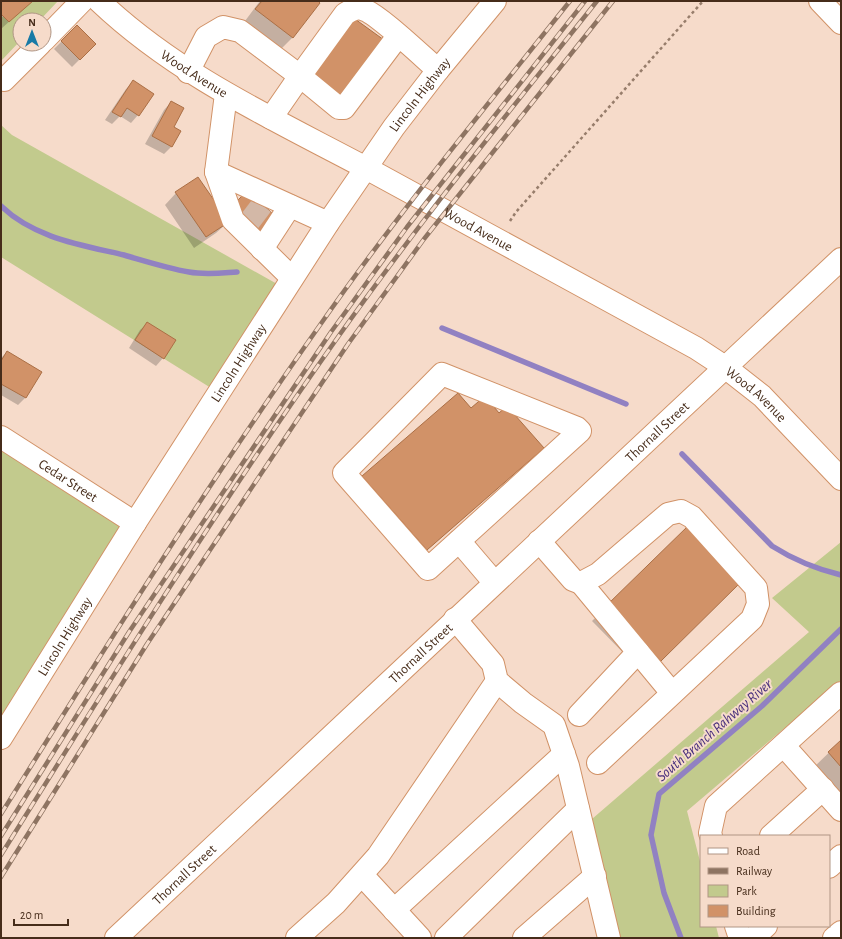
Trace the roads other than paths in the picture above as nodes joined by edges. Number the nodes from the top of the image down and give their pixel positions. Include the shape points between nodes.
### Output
1 (82, 1) edge
2 (99, 1) edge
3 (495, 1) edge
4 (820, 1) edge
5 (841, 23) edge
6 (52, 32) edge
7 (398, 36) junction
8 (32, 52) edge
9 (438, 70) junction
10 (188, 72) junction
11 (300, 76) junction
12 (4, 80) dead end
13 (226, 94) junction
14 (271, 118) junction
15 (366, 168) junction
16 (216, 172) junction
17 (290, 206) junction
18 (328, 223) junction
19 (262, 249) junction
20 (841, 259) edge
21 (292, 278) junction
22 (725, 367) junction
23 (1, 437) edge
24 (841, 479) edge
25 (135, 523) junction
26 (459, 541) junction
27 (539, 541) junction
28 (494, 582) junction
29 (580, 582) junction
30 (455, 619) junction
31 (638, 652) junction
32 (497, 681) junction
33 (672, 693) junction
34 (841, 693) edge
35 (579, 714) dead end
36 (1, 738) edge
37 (784, 746) junction
38 (564, 754) junction
39 (598, 763) dead end
40 (822, 789) junction
41 (578, 809) junction
42 (841, 810) edge
43 (711, 835) edge
44 (772, 835) edge
45 (841, 856) edge
46 (830, 866) edge
47 (362, 875) junction
48 (595, 876) junction
49 (394, 910) junction
50 (736, 927) edge
51 (765, 927) edge
52 (841, 932) edge
53 (605, 935) edge
54 (116, 938) edge
55 (297, 938) edge
56 (420, 938) edge
57 (446, 938) edge
58 (524, 938) edge
59 (740, 938) edge
60 (753, 938) edge
61 (834, 938) edge

1 - 6 street
2 - 10 street, Wood Avenue via 150,45
3 - 9 street, Lincoln Highway
4 - 5 street
7 - 9 street
7 - 11 street via 371,13 362,9 350,10 337,23
7 - 11 street via 344,108 339,108
8 - 12 street
9 - 15 street, Lincoln Highway
10 - 11 street via 206,37 222,27 240,30
10 - 13 street, Wood Avenue
11 - 14 street
13 - 14 street, Wood Avenue
13 - 16 street
14 - 15 street, Wood Avenue
15 - 18 street, Lincoln Highway
15 - 22 street, Wood Avenue via 678,337
16 - 17 street via 264,200
16 - 19 street via 233,220 245,226
17 - 18 street
17 - 19 street
18 - 21 street, Lincoln Highway
19 - 21 street
20 - 22 street, Thornall Street
21 - 25 street, Lincoln Highway
22 - 24 street, Wood Avenue via 778,411
22 - 27 street, Thornall Street
23 - 25 street, Cedar Street
25 - 36 street, Lincoln Highway
26 - 26 street via 580,431 442,374 344,473 428,569
26 - 28 street
27 - 28 street, Thornall Street
27 - 29 street via 573,580
28 - 30 street, Thornall Street
29 - 31 street
29 - 33 street via 598,574 668,514 680,511 692,516 756,588 758,604 752,619
30 - 32 street via 493,664
30 - 54 street, Thornall Street
31 - 33 street
31 - 35 street
32 - 38 street via 554,725
32 - 47 street via 399,827
33 - 39 street
34 - 37 street
37 - 40 street
37 - 43 street via 716,806
38 - 41 street
38 - 49 street
40 - 42 street
40 - 44 street
41 - 48 street
41 - 57 street
45 - 46 street
47 - 49 street
47 - 55 street via 336,903
48 - 53 street
48 - 58 street
49 - 56 street
50 - 59 street
51 - 60 street
52 - 61 street

